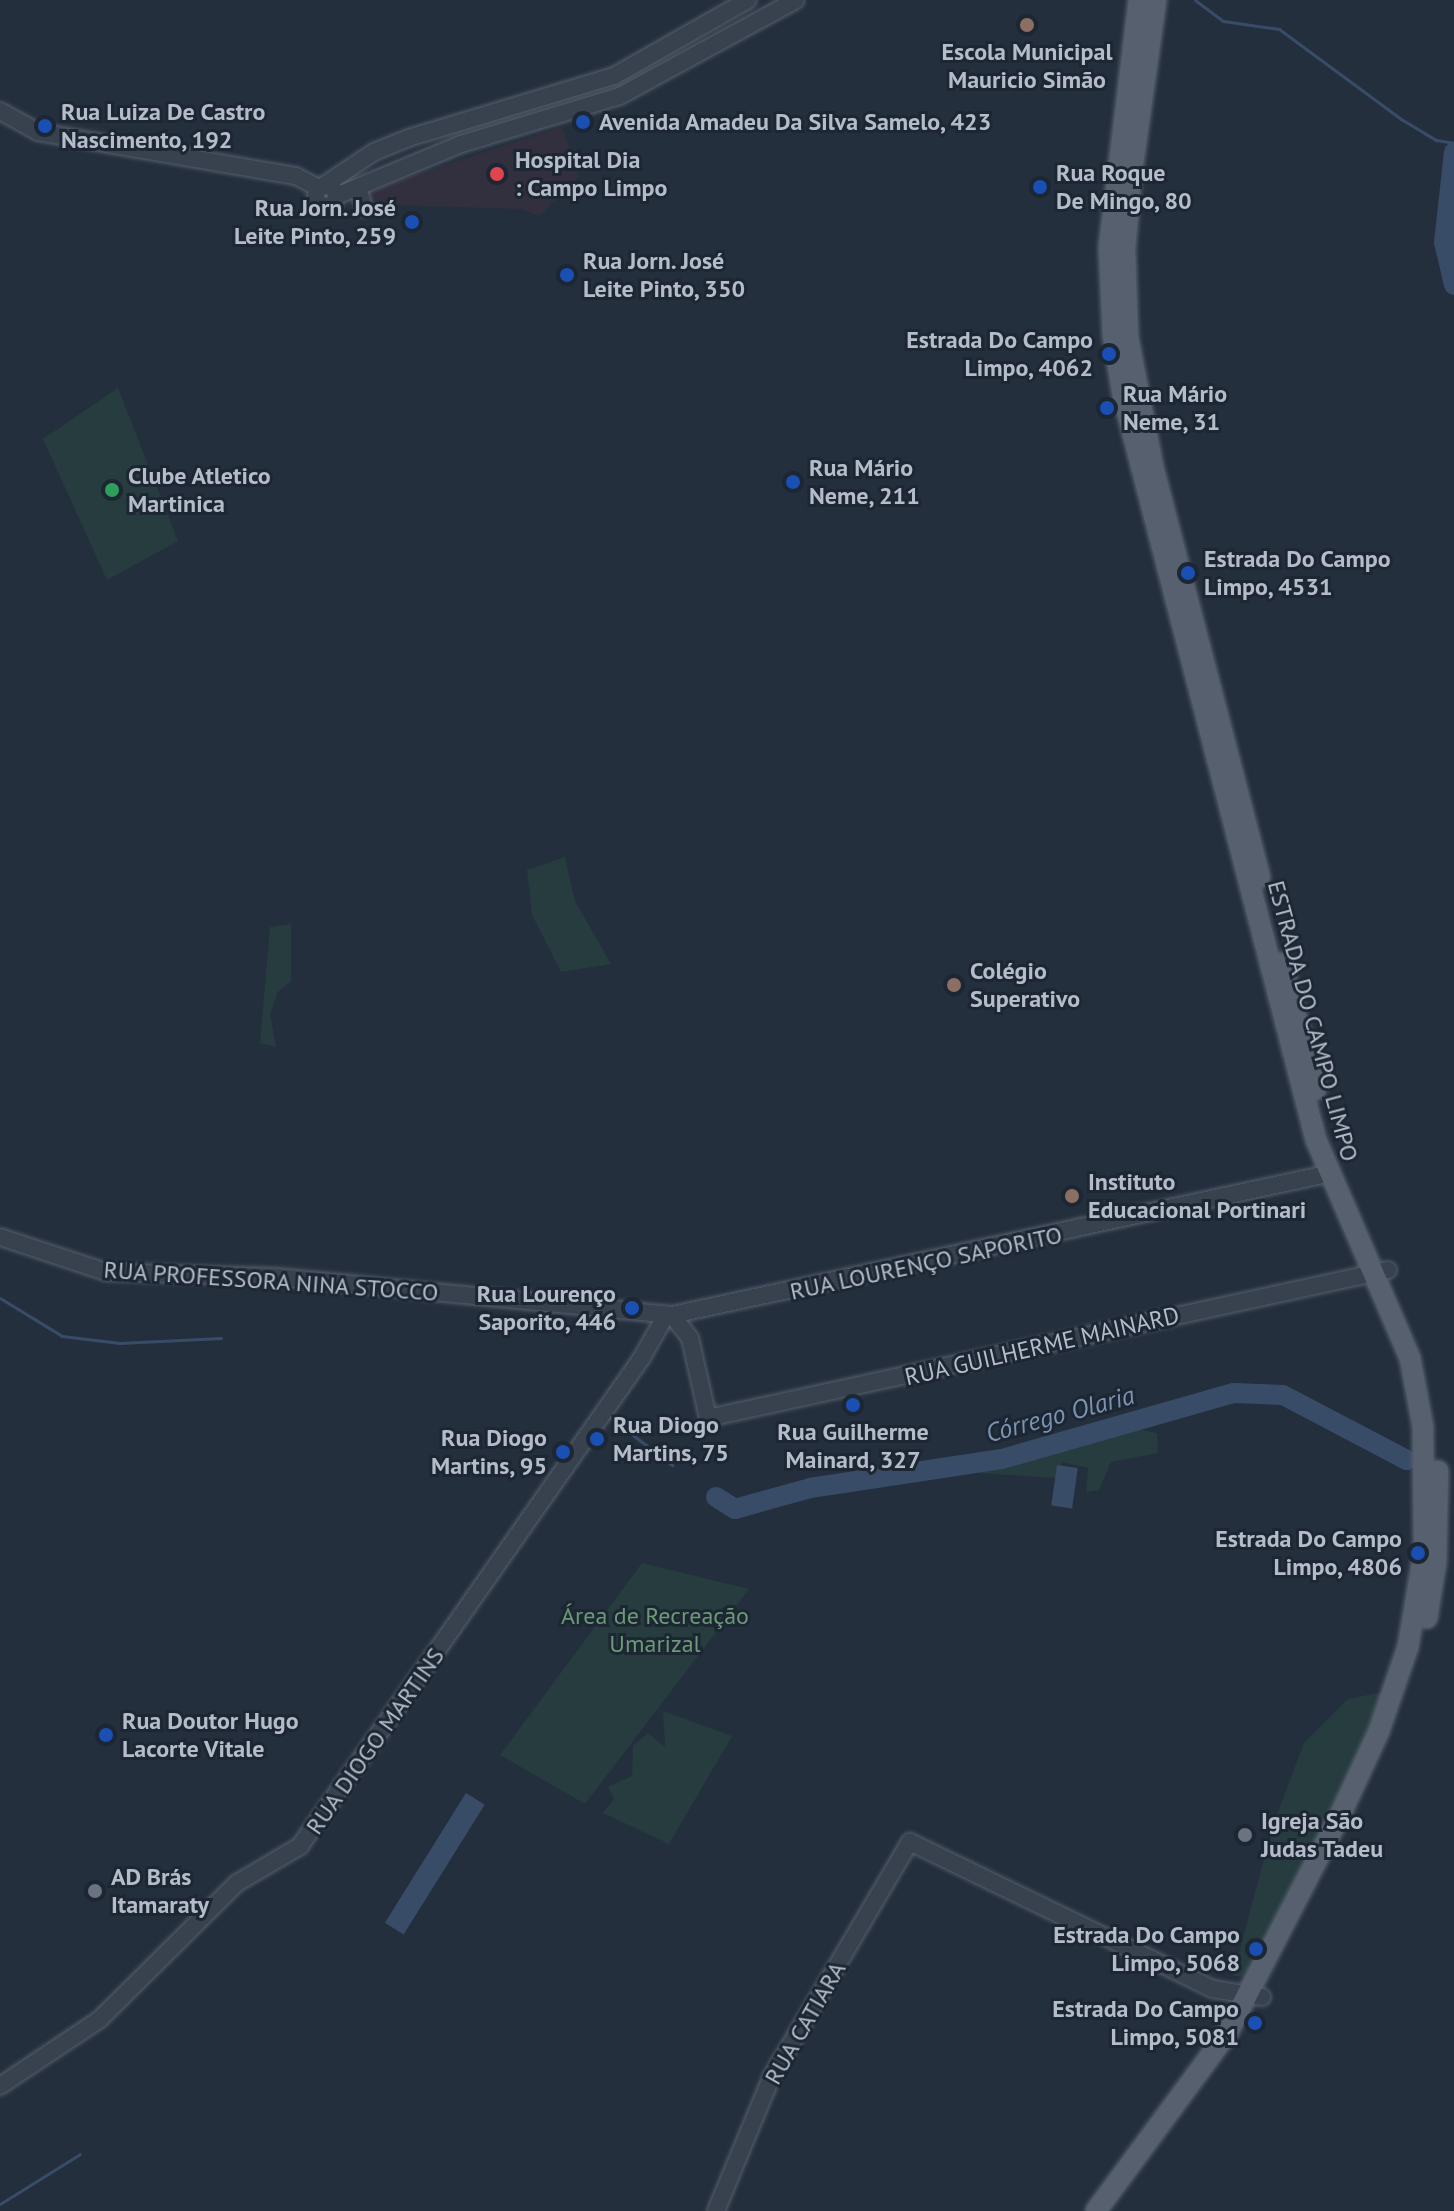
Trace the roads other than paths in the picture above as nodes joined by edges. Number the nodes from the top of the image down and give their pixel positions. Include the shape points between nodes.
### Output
1 (748, 0) edge
2 (796, 0) edge
3 (1139, 0) edge
4 (1156, 0) edge
5 (4, 113) edge
6 (358, 188) junction
7 (326, 190) junction
8 (364, 208) dead end
9 (1327, 1174) junction
10 (0, 1237) edge
11 (1382, 1272) junction
12 (712, 1309) junction
13 (669, 1315) junction
14 (690, 1338) junction
15 (1393, 1693) junction
16 (1389, 1743) junction
17 (1256, 1996) junction
18 (0, 2086) edge
19 (716, 2211) edge
20 (1096, 2211) edge
21 (1112, 2211) edge

1 - 7 street via 614,76 374,152
2 - 6 street via 620,96 461,144
3 - 9 main road, ESTRADA DO CAMPO LIMPO via 1114,181 1109,247 1113,336 1139,468 1282,1023
4 - 11 main road, ESTRADA DO CAMPO LIMPO via 1125,249 1128,338 1137,393 1322,1114
5 - 7 street via 38,132 296,176
6 - 7 street
6 - 8 street
9 - 11 main road, ESTRADA DO CAMPO LIMPO
9 - 12 street, RUA LOURENÇO SAPORITO
10 - 13 street, RUA PROFESSORA NINA STOCCO via 106,1272 278,1277
11 - 14 street, RUA GUILHERME MAINARD via 708,1418
11 - 15 main road, ESTRADA DO CAMPO LIMPO via 1410,1358 1425,1465 1420,1578
11 - 16 main road, ESTRADA DO CAMPO LIMPO via 1426,1366 1439,1508 1424,1634
12 - 13 street, RUA LOURENÇO SAPORITO
12 - 14 street
13 - 14 street
13 - 18 street, RUA DIOGO MARTINS via 300,1846 237,1883 100,2019
15 - 16 main road via 1397,1709
15 - 17 main road, ESTRADA DO CAMPO LIMPO
16 - 17 main road, ESTRADA DO CAMPO LIMPO
17 - 19 street, RUA CATIARA via 1213,1989 910,1842 772,2076
17 - 20 main road, ESTRADA DO CAMPO LIMPO
17 - 21 main road, ESTRADA DO CAMPO LIMPO via 1169,2138

